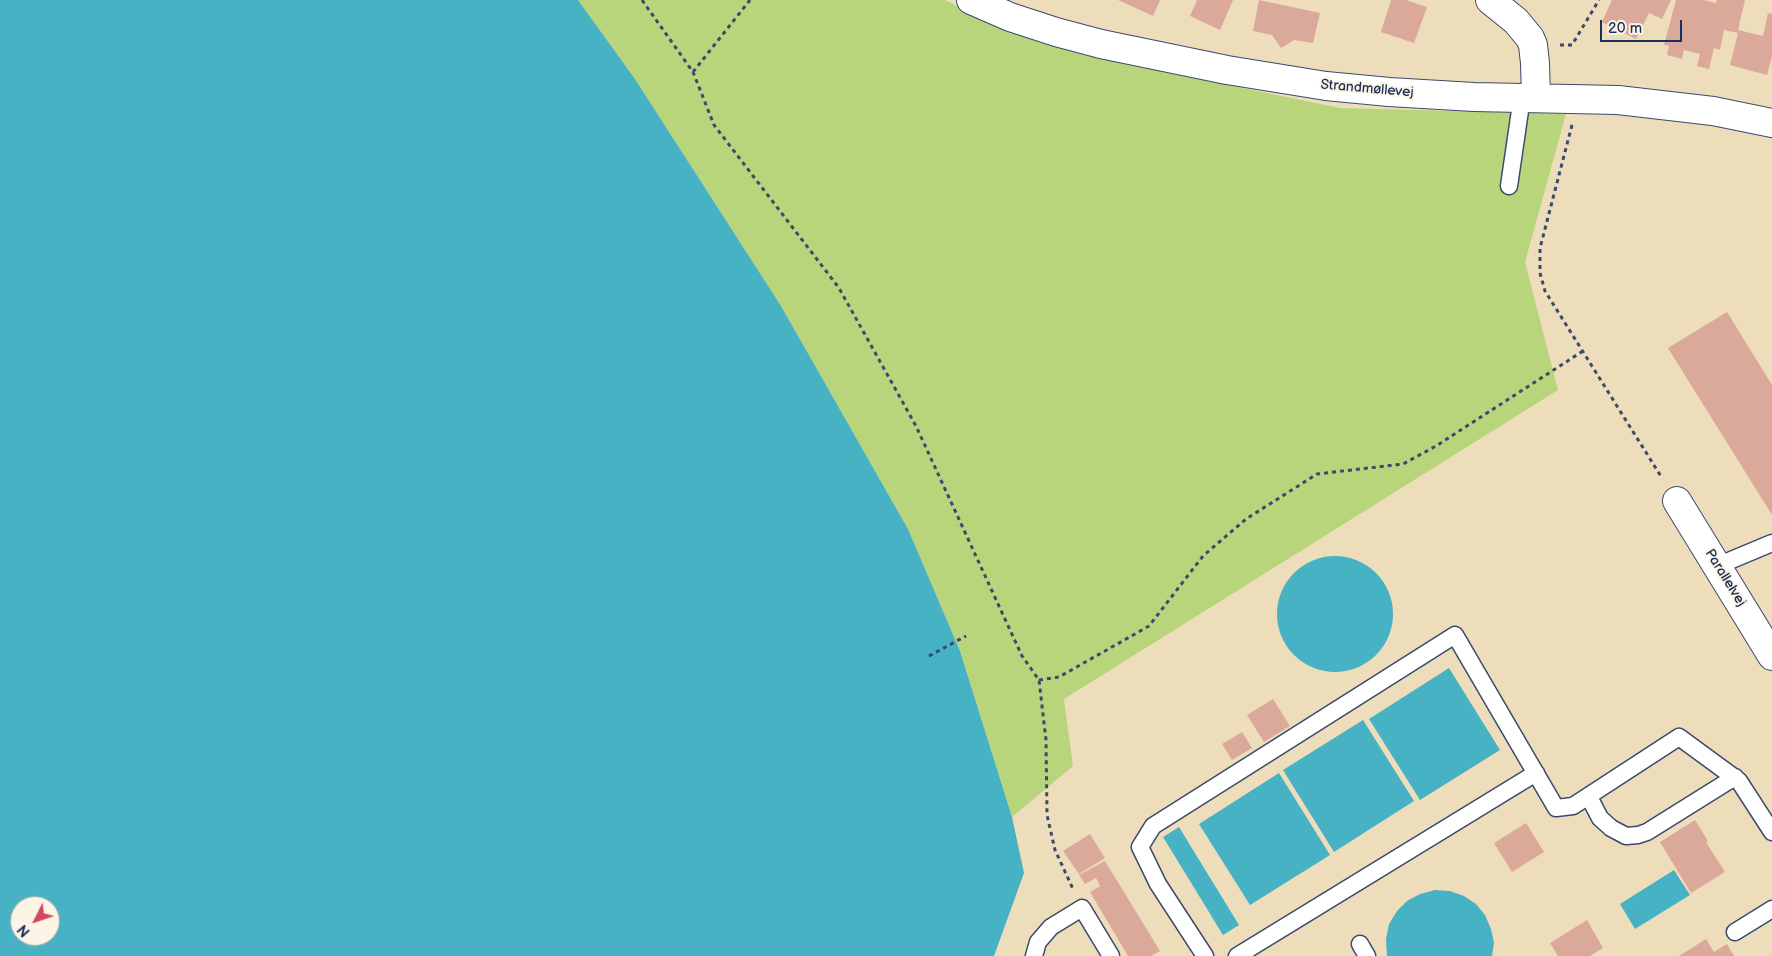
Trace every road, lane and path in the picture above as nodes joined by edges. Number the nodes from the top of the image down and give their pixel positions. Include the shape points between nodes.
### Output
1 (642, 0) edge
2 (750, 0) edge
3 (971, 0) edge
4 (1490, 0) edge
5 (1599, 0) edge
6 (1533, 45) junction
7 (693, 72) junction
8 (1529, 98) junction
9 (1579, 98) junction
10 (1772, 123) edge
11 (1509, 186) dead end
12 (1583, 351) junction
13 (1677, 501) joint
14 (1772, 543) edge
15 (1717, 566) junction
16 (966, 636) dead end
17 (929, 656) dead end
18 (1772, 656) edge
19 (1039, 680) junction
20 (1536, 773) junction
21 (1734, 777) junction
22 (1589, 797) junction
23 (1772, 832) edge
24 (1082, 908) junction
25 (1772, 909) edge
26 (1736, 932) dead end
27 (1034, 956) edge
28 (1111, 956) edge
29 (1205, 956) edge
30 (1238, 956) edge

1 - 7 path
2 - 7 path
3 - 8 street, Strandmøllevej via 1056,32 1227,70 1326,86 1389,92
4 - 6 street via 1526,32
5 - 6 path via 1572,45
6 - 8 street
7 - 19 path via 714,125 844,297 916,426 1022,656
8 - 9 street, Strandmøllevej
8 - 11 lane
9 - 10 street, Strandmøllevej via 1665,104
9 - 12 path via 1540,248 1540,273 1545,291
12 - 13 path
12 - 19 path via 1436,446 1402,464 1317,474 1246,519 1203,556 1149,626 1059,677
13 - 15 street, Parallelvej
14 - 15 lane
15 - 18 street, Parallelvej
16 - 17 path
19 - 24 path via 1046,740 1047,815 1055,850
20 - 22 lane via 1556,808 1573,806
20 - 29 lane via 1455,635 1153,826 1140,847 1158,884
20 - 30 lane
21 - 22 lane via 1679,737
21 - 22 lane via 1638,835 1626,836 1611,828 1600,818
21 - 23 lane
24 - 27 lane via 1052,927 1038,942
24 - 28 lane
25 - 26 lane

